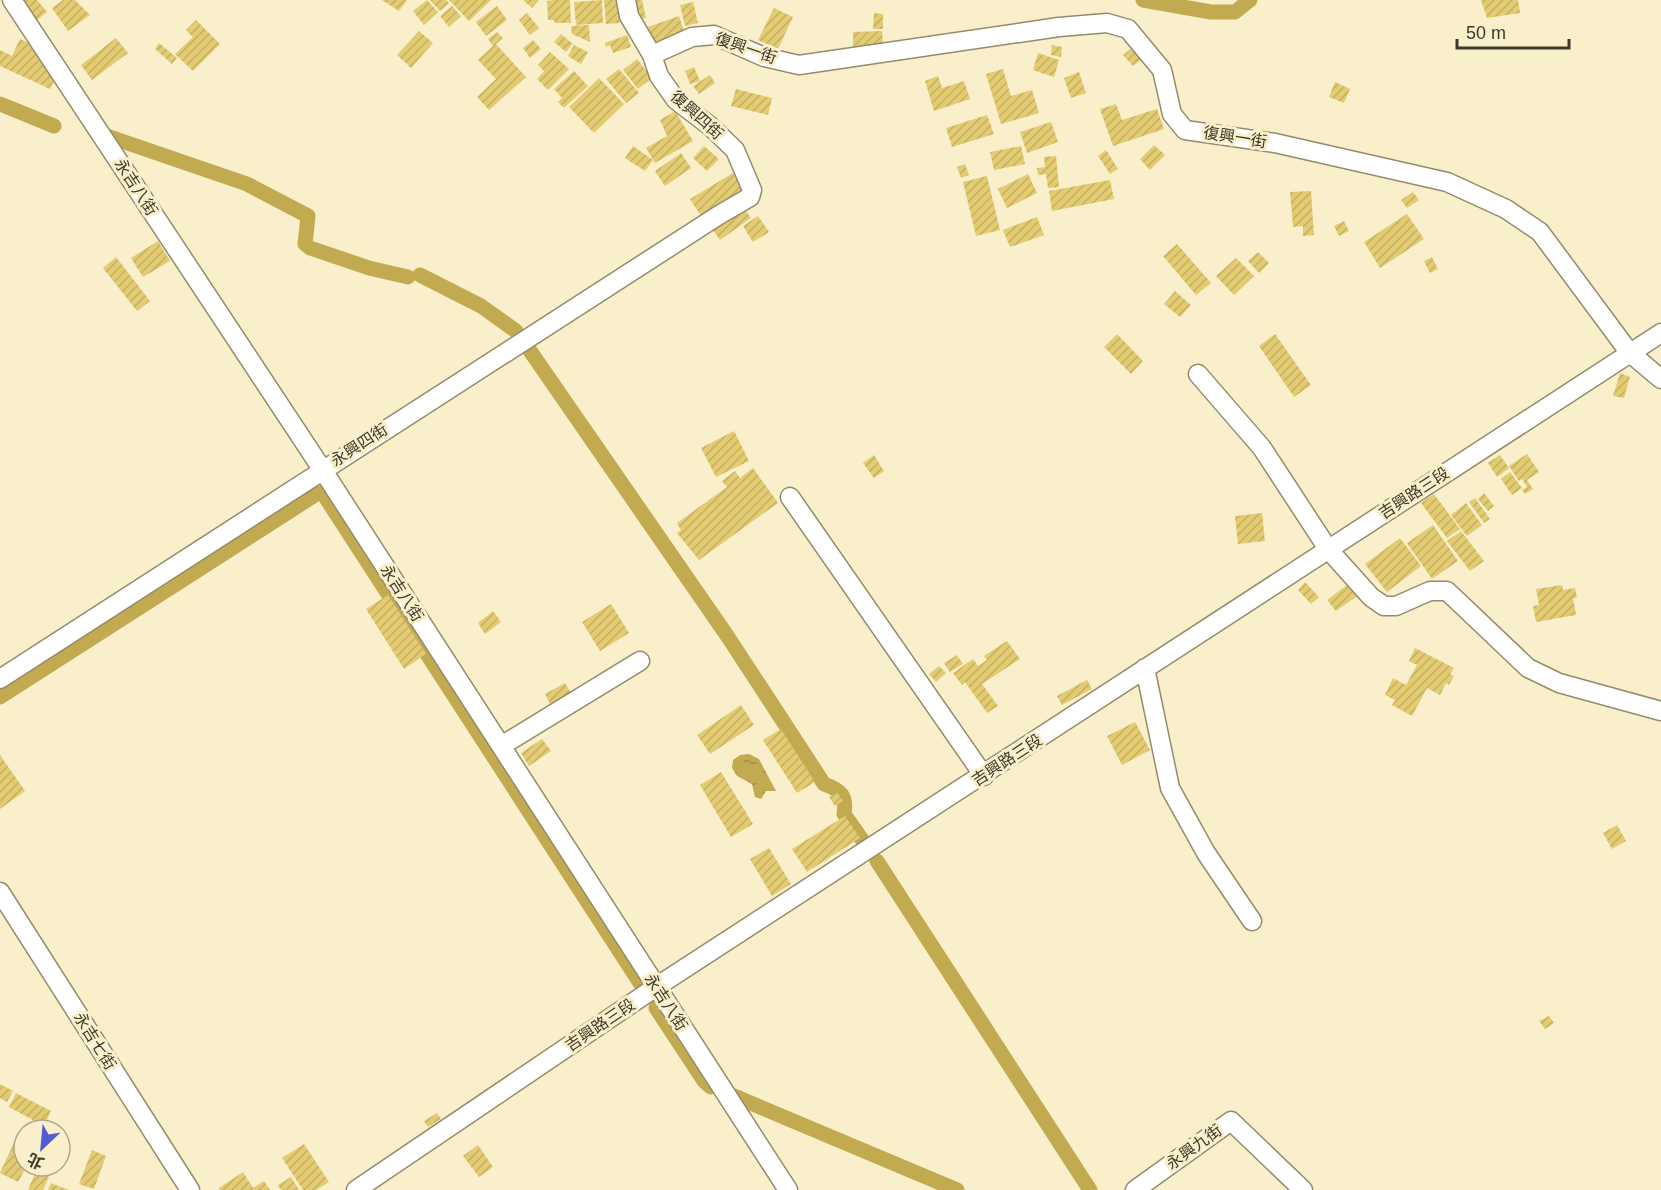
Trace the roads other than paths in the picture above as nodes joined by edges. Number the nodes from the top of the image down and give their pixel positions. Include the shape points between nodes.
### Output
1 (12, 0) edge
2 (626, 0) edge
3 (652, 55) junction
4 (719, 215) joint
5 (1661, 333) edge
6 (1629, 352) junction
7 (1198, 374) dead end
8 (1661, 379) edge
9 (322, 469) junction
10 (790, 497) dead end
11 (1328, 549) junction
12 (640, 662) dead end
13 (1145, 668) junction
14 (0, 679) edge
15 (1661, 711) edge
16 (501, 746) junction
17 (984, 776) junction
18 (0, 892) edge
19 (1252, 921) dead end
20 (656, 987) junction
21 (190, 1190) edge
22 (356, 1190) edge
23 (789, 1190) edge
24 (1135, 1190) edge
25 (1302, 1190) edge

1 - 9 street, 永吉八街
2 - 3 street, 復興四街 via 629,16
3 - 4 street, 復興四街 via 659,76 676,100 735,150 752,190 750,197
3 - 6 street, 復興一街 via 692,37 714,35 764,57 799,65 1059,27 1107,23 1128,29 1162,70 1172,114 1185,130 1275,144 1447,182 1506,209 1540,232
4 - 9 street, 永興四街
5 - 6 street, 吉興路三段
6 - 8 street, 復興一街
6 - 11 street, 吉興路三段
7 - 11 street via 1262,448
9 - 14 street, 永興四街
9 - 16 street, 永吉八街
10 - 17 street
11 - 13 street, 吉興路三段
11 - 15 street via 1384,606 1396,606 1430,591 1447,591 1528,668 1560,683
12 - 16 street
13 - 17 street, 吉興路三段
13 - 19 street via 1170,788 1206,853
16 - 20 street, 永吉八街
17 - 20 street, 吉興路三段
18 - 21 street, 永吉七街
20 - 22 street, 吉興路三段
20 - 23 street, 永吉八街
24 - 25 street, 永興九街 via 1231,1120

